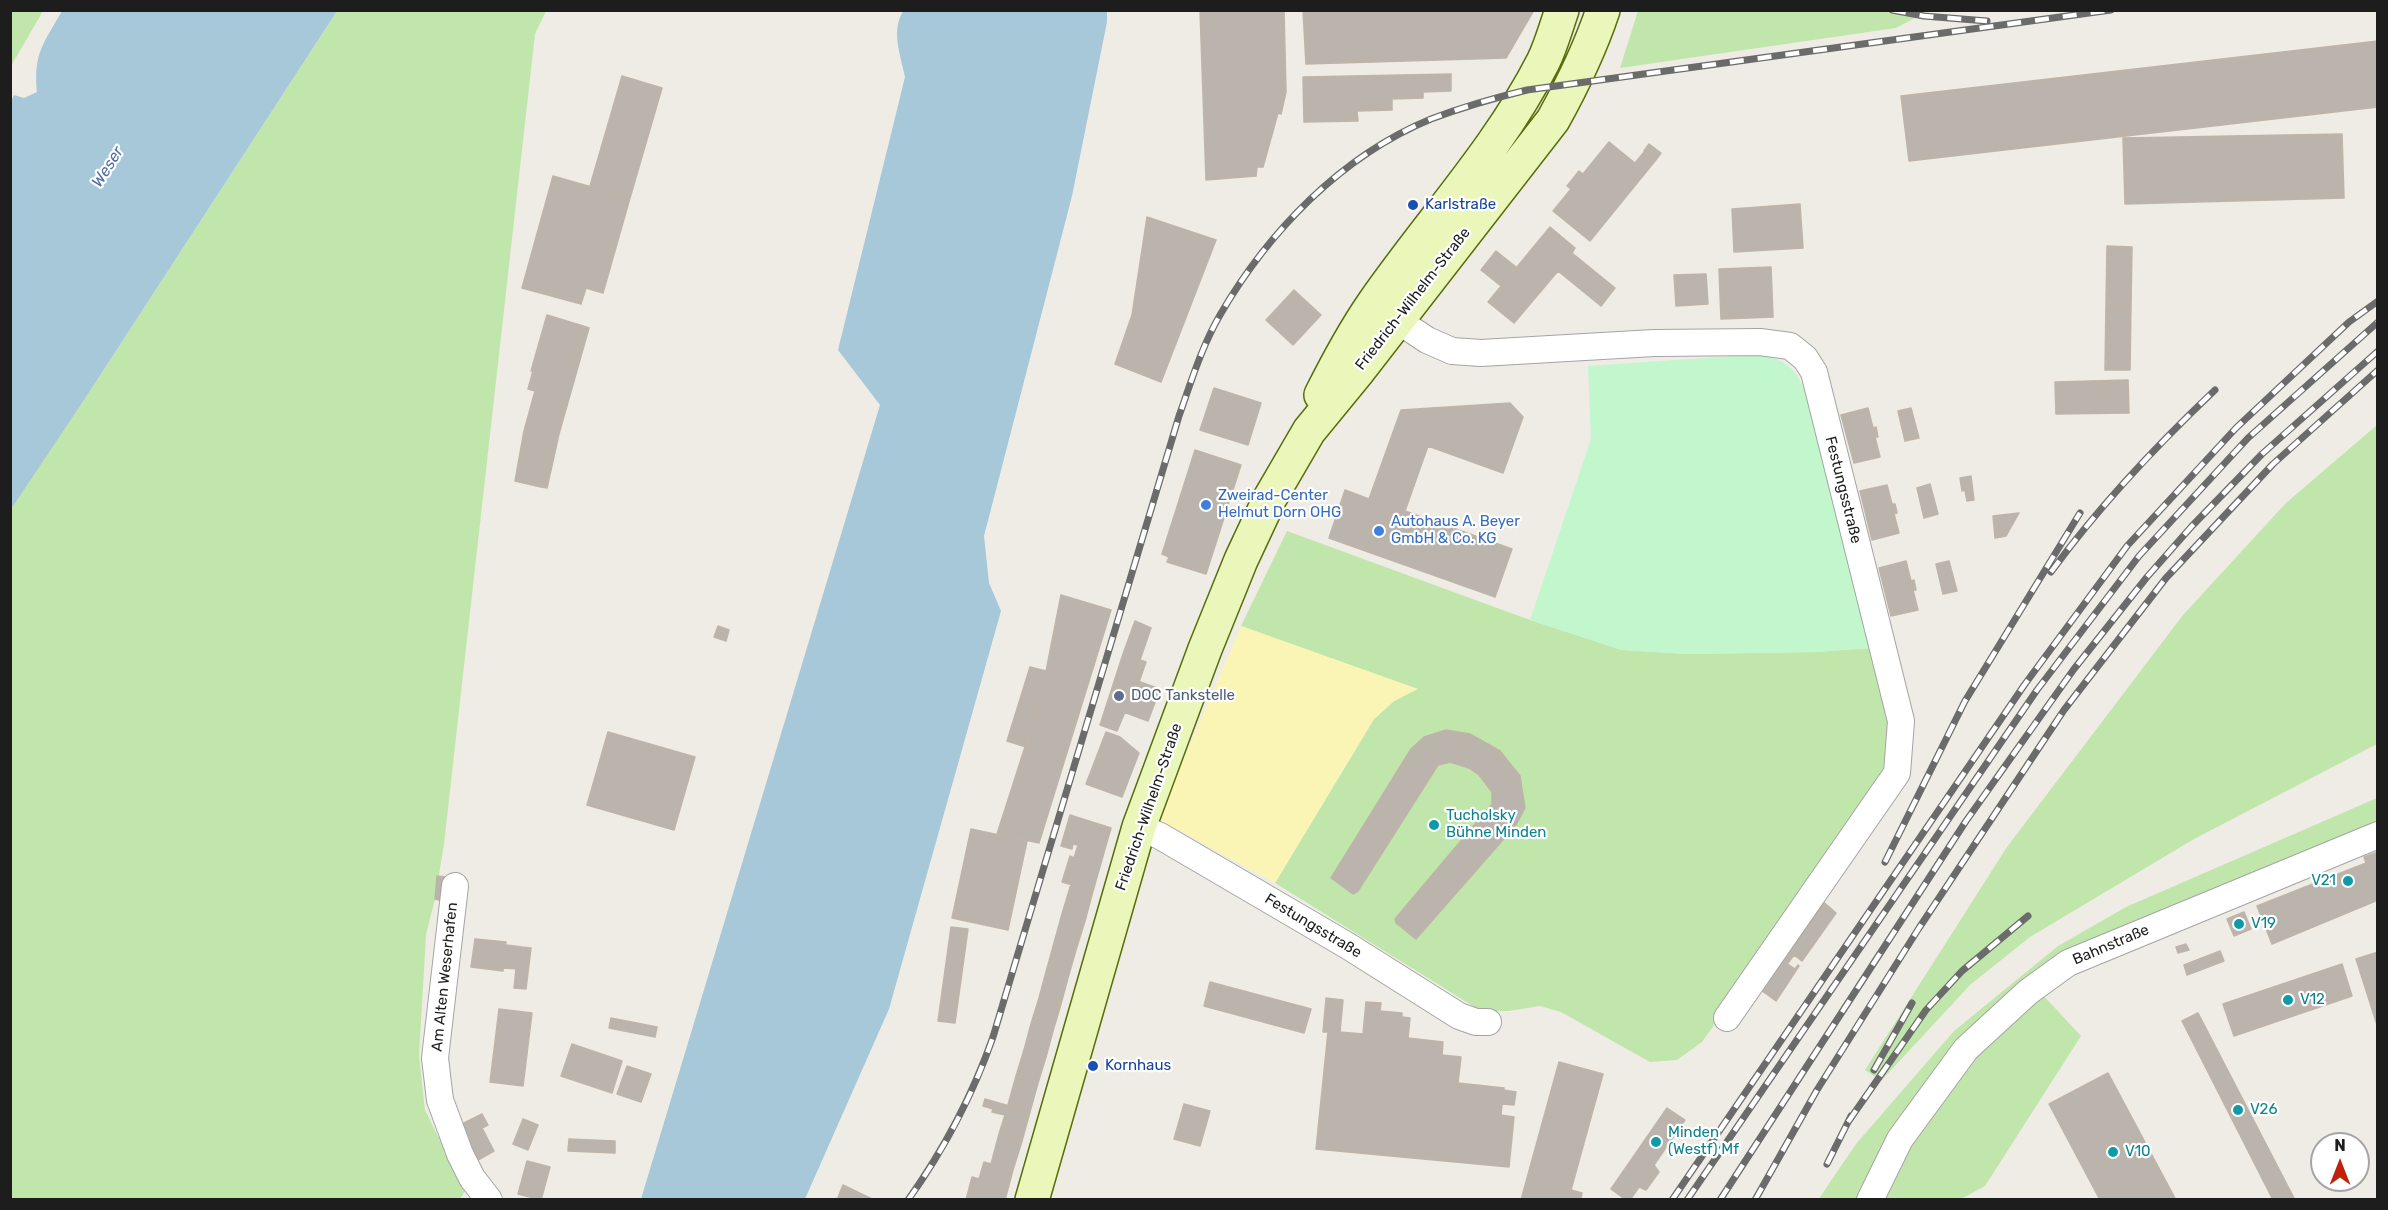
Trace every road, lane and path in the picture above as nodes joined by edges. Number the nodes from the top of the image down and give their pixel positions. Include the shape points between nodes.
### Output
1 (1562, 10) edge
2 (1603, 10) edge
3 (1488, 151) junction
4 (1515, 171) junction
5 (1385, 312) junction
6 (1139, 827) junction
7 (2378, 835) edge
8 (455, 886) dead end
9 (1727, 1018) dead end
10 (1488, 1022) dead end
11 (1031, 1194) edge
12 (489, 1200) edge
13 (1870, 1200) edge

1 - 3 main road, Friedrich-Wilhelm-Straße via 1544,60
2 - 4 main road, Friedrich-Wilhelm-Straße via 1574,82 1553,120
3 - 4 main road
3 - 5 main road, Friedrich-Wilhelm-Straße
4 - 5 main road, Friedrich-Wilhelm-Straße
5 - 6 main road, Friedrich-Wilhelm-Straße via 1270,498 1205,649
5 - 9 street, Festungsstraße via 1427,340 1452,351 1770,343 1790,346 1806,358 1814,372 1901,721 1897,773
6 - 10 street, Festungsstraße via 1348,946 1459,1016
6 - 11 main road, Friedrich-Wilhelm-Straße
7 - 13 street, Bahnstraße via 2068,963 2028,992 1966,1049 1900,1139
8 - 12 street, Am Alten Weserhafen via 435,1058 440,1100 460,1154

